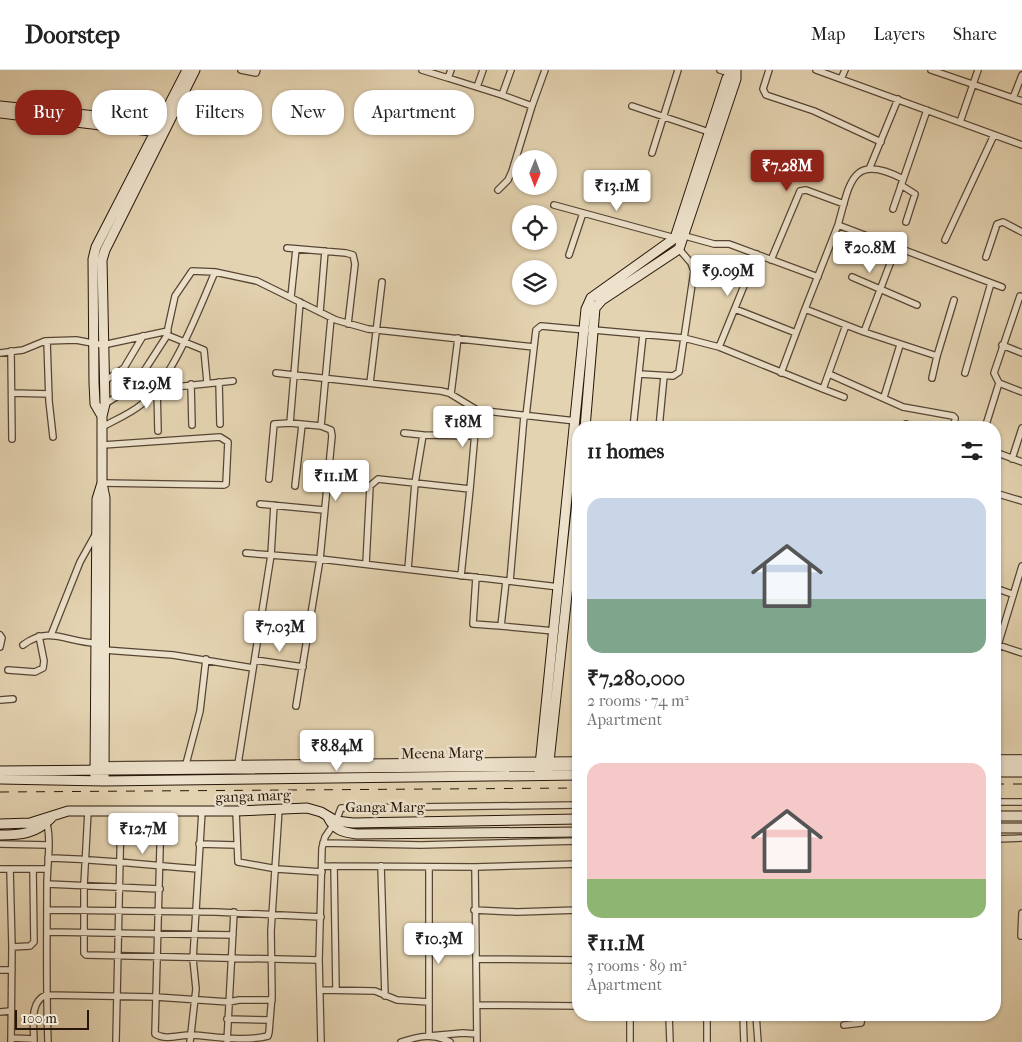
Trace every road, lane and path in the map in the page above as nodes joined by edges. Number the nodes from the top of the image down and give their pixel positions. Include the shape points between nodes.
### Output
1 (187, 70) edge
2 (195, 70) edge
3 (241, 70) edge
4 (257, 70) edge
5 (422, 70) edge
6 (451, 70) edge
7 (482, 70) edge
8 (511, 70) edge
9 (545, 70) edge
10 (678, 70) edge
11 (720, 70) edge
12 (769, 70) edge
13 (816, 70) edge
14 (844, 70) edge
15 (978, 70) edge
16 (935, 71) edge
17 (734, 72) edge
18 (1022, 75) edge
19 (448, 78) junction
20 (841, 79) junction
21 (973, 84) junction
22 (477, 87) junction
23 (502, 95) junction
24 (1013, 98) junction
25 (898, 99) junction
26 (1022, 101) edge
27 (0, 106) edge
28 (532, 106) junction
29 (632, 106) dead end
30 (927, 110) junction
31 (0, 113) edge
32 (92, 116) edge
33 (167, 116) edge
34 (664, 116) junction
35 (167, 118) edge
36 (960, 122) junction
37 (92, 124) edge
38 (709, 132) junction
39 (994, 134) junction
40 (159, 135) edge
41 (881, 142) junction
42 (1022, 145) edge
43 (652, 153) dead end
44 (870, 168) junction
45 (903, 178) junction
46 (901, 185) junction
47 (498, 190) dead end
48 (844, 204) junction
49 (557, 206) edge
50 (893, 209) dead end
51 (582, 213) junction
52 (906, 222) dead end
53 (838, 226) junction
54 (1022, 232) edge
55 (685, 236) junction
56 (675, 238) junction
57 (945, 240) dead end
58 (286, 248) dead end
59 (680, 248) junction
60 (896, 248) junction
61 (296, 249) junction
62 (326, 251) junction
63 (757, 254) junction
64 (569, 255) dead end
65 (986, 258) dead end
66 (770, 260) junction
67 (214, 272) junction
68 (852, 277) dead end
69 (818, 278) junction
70 (382, 282) dead end
71 (991, 283) junction
72 (1002, 287) dead end
73 (879, 290) junction
74 (1020, 296) dead end
75 (291, 297) junction
76 (954, 300) dead end
77 (300, 302) junction
78 (917, 305) dead end
79 (734, 309) junction
80 (805, 309) junction
81 (320, 312) junction
82 (331, 318) junction
83 (348, 324) junction
84 (846, 325) junction
85 (376, 330) junction
86 (590, 330) junction
87 (864, 332) junction
88 (167, 333) junction
89 (796, 333) junction
90 (643, 335) junction
91 (143, 336) junction
92 (458, 338) junction
93 (684, 338) junction
94 (47, 341) junction
95 (185, 341) junction
96 (99, 345) junction
97 (900, 345) junction
98 (1002, 345) junction
99 (534, 347) junction
100 (719, 348) junction
101 (12, 352) junction
102 (0, 353) edge
103 (1022, 353) edge
104 (937, 356) junction
105 (276, 373) dead end
106 (781, 373) junction
107 (965, 373) dead end
108 (639, 374) junction
109 (829, 374) junction
110 (294, 375) junction
111 (664, 376) junction
112 (326, 378) junction
113 (932, 378) dead end
114 (233, 381) dead end
115 (103, 382) junction
116 (206, 382) junction
117 (219, 382) junction
118 (370, 383) junction
119 (999, 383) junction
120 (191, 384) junction
121 (156, 388) junction
122 (823, 389) junction
123 (1022, 392) edge
124 (12, 394) junction
125 (49, 394) junction
126 (451, 394) junction
127 (844, 397) dead end
128 (884, 397) junction
129 (105, 404) junction
130 (477, 410) junction
131 (102, 416) junction
132 (525, 416) junction
133 (576, 421) joint
134 (585, 421) edge
135 (634, 421) edge
136 (660, 421) edge
137 (955, 421) edge
138 (987, 421) edge
139 (220, 424) dead end
140 (290, 424) junction
141 (192, 425) dead end
142 (302, 425) junction
143 (321, 426) junction
144 (102, 428) junction
145 (1022, 428) edge
146 (158, 431) dead end
147 (404, 433) dead end
148 (423, 435) junction
149 (475, 436) junction
150 (53, 437) dead end
151 (12, 439) dead end
152 (103, 444) junction
153 (1001, 454) edge
154 (1012, 459) junction
155 (572, 460) edge
156 (1022, 462) edge
157 (269, 479) dead end
158 (102, 483) junction
159 (415, 483) junction
160 (295, 486) dead end
161 (470, 489) junction
162 (1001, 495) edge
163 (1022, 502) edge
164 (260, 504) dead end
165 (274, 505) junction
166 (324, 510) junction
167 (96, 533) junction
168 (246, 553) dead end
169 (271, 555) junction
170 (320, 559) junction
171 (572, 560) edge
172 (366, 564) junction
173 (1022, 566) edge
174 (408, 569) junction
175 (461, 576) junction
176 (476, 577) junction
177 (508, 581) junction
178 (559, 587) junction
179 (1001, 590) edge
180 (1012, 594) junction
181 (501, 626) junction
182 (554, 631) junction
183 (1001, 634) edge
184 (0, 635) edge
185 (51, 635) junction
186 (39, 636) junction
187 (96, 643) junction
188 (23, 645) dead end
189 (1001, 646) edge
190 (0, 647) edge
191 (104, 650) junction
192 (1022, 653) edge
193 (206, 660) junction
194 (254, 660) junction
195 (303, 667) junction
196 (253, 668) junction
197 (8, 670) dead end
198 (13, 699) dead end
199 (0, 700) edge
200 (296, 706) dead end
201 (1001, 758) edge
202 (1022, 758) edge
203 (572, 761) edge
204 (1001, 763) edge
205 (1022, 763) edge
206 (186, 764) junction
207 (238, 766) junction
208 (572, 766) edge
209 (544, 767) junction
210 (99, 768) junction
211 (0, 771) edge
212 (1001, 772) edge
213 (1022, 772) edge
214 (572, 773) edge
215 (0, 779) edge
216 (237, 780) junction
217 (100, 781) junction
218 (1001, 802) edge
219 (1022, 802) edge
220 (572, 805) edge
221 (279, 809) junction
222 (88, 811) junction
223 (121, 811) junction
224 (162, 811) junction
225 (202, 811) junction
226 (236, 811) junction
227 (1001, 816) edge
228 (1022, 816) edge
229 (572, 819) edge
230 (46, 820) junction
231 (332, 821) junction
232 (0, 824) edge
233 (1001, 828) edge
234 (1022, 828) edge
235 (572, 832) edge
236 (0, 835) edge
237 (1022, 838) edge
238 (1001, 839) edge
239 (572, 841) edge
240 (323, 843) junction
241 (0, 844) edge
242 (48, 844) junction
243 (199, 844) junction
244 (236, 845) junction
245 (48, 858) junction
246 (86, 859) junction
247 (120, 863) junction
248 (572, 864) edge
249 (334, 866) junction
250 (382, 866) junction
251 (162, 867) junction
252 (475, 867) junction
253 (198, 868) junction
254 (322, 868) junction
255 (429, 868) junction
256 (0, 869) edge
257 (10, 869) junction
258 (33, 869) junction
259 (48, 869) junction
260 (277, 869) junction
261 (47, 884) junction
262 (84, 885) junction
263 (118, 887) junction
264 (160, 889) junction
265 (48, 910) junction
266 (83, 910) junction
267 (474, 910) junction
268 (572, 910) edge
269 (119, 912) junction
270 (160, 912) junction
271 (195, 912) junction
272 (234, 912) junction
273 (1022, 913) edge
274 (273, 915) junction
275 (321, 917) junction
276 (48, 932) junction
277 (83, 932) junction
278 (118, 933) junction
279 (158, 934) junction
280 (194, 934) junction
281 (233, 935) junction
282 (1021, 936) edge
283 (12, 947) junction
284 (157, 956) junction
285 (116, 957) junction
286 (231, 958) junction
287 (193, 959) junction
288 (476, 959) junction
289 (271, 960) junction
290 (319, 960) junction
291 (572, 960) edge
292 (0, 970) edge
293 (12, 970) junction
294 (336, 989) junction
295 (320, 990) junction
296 (46, 995) junction
297 (385, 996) junction
298 (116, 997) junction
299 (156, 997) junction
300 (195, 999) junction
301 (272, 1000) junction
302 (229, 1002) junction
303 (429, 1002) junction
304 (477, 1006) junction
305 (572, 1006) edge
306 (10, 1011) junction
307 (0, 1012) edge
308 (227, 1018) junction
309 (270, 1020) junction
310 (630, 1021) edge
311 (669, 1021) edge
312 (707, 1021) edge
313 (743, 1021) edge
314 (756, 1021) edge
315 (861, 1021) edge
316 (844, 1026) dead end
317 (477, 1034) junction
318 (191, 1035) junction
319 (429, 1036) junction
320 (268, 1039) edge
321 (11, 1040) edge
322 (34, 1040) edge
323 (227, 1040) edge
324 (116, 1041) edge
325 (48, 1042) edge
326 (190, 1042) edge
327 (321, 1042) edge
328 (401, 1042) edge
329 (450, 1042) edge
330 (477, 1042) edge
331 (630, 1042) edge
332 (670, 1042) edge
333 (707, 1042) edge
334 (744, 1042) edge
335 (758, 1042) edge

1 - 33 street
2 - 35 street
3 - 4 street via 256,73
5 - 19 street
6 - 19 street
7 - 22 street
8 - 23 street
9 - 28 street
10 - 34 street
11 - 17 street
12 - 41 street via 763,90 766,95 814,111
13 - 20 street
14 - 20 street
15 - 21 street
16 - 21 street
17 - 38 street via 726,78
17 - 55 street via 736,79
18 - 24 street
19 - 22 street
20 - 25 street
21 - 24 street
21 - 36 street
22 - 23 street
23 - 28 street
24 - 26 street
25 - 30 street
25 - 41 street
27 - 32 street
28 - 47 street via 512,171
29 - 34 street
30 - 36 street
30 - 45 street
31 - 37 street
34 - 38 street
34 - 43 street
36 - 39 street
38 - 56 street
39 - 42 street
39 - 57 street
40 - 96 street via 104,250
41 - 44 street
44 - 45 street via 879,168
44 - 48 street via 856,174
45 - 46 street
46 - 50 street
46 - 52 street via 915,194
48 - 53 street
48 - 66 street via 806,190 800,191
49 - 51 street
51 - 56 street
51 - 64 street
53 - 60 street
53 - 69 street
54 - 65 street via 1003,222 997,224
55 - 59 street
55 - 63 street via 714,244 729,244
56 - 86 street via 591,298 586,309
58 - 61 street
59 - 86 street via 602,300 596,308
59 - 93 street via 694,271
60 - 71 street
60 - 73 street
61 - 62 street
61 - 75 street
62 - 81 street
62 - 83 street via 350,254 355,259
63 - 66 street
63 - 79 street
66 - 69 street
67 - 75 street via 256,281
67 - 88 street via 192,271 175,296
67 - 95 street
68 - 73 street
69 - 80 street
70 - 85 street
71 - 72 street
71 - 107 street
73 - 78 street
73 - 87 street
74 - 98 street
75 - 77 street
76 - 104 street
77 - 81 street
77 - 110 street
79 - 89 street
79 - 100 street
80 - 84 street
80 - 89 street
81 - 82 street
82 - 83 street
82 - 112 street
83 - 85 street
84 - 87 street
84 - 109 street
85 - 92 street
85 - 118 street
86 - 90 street
86 - 99 street via 541,326 536,330
86 - 133 street
86 - 134 street
87 - 97 street
88 - 91 street
88 - 95 street
88 - 129 street via 137,382
89 - 106 street
90 - 93 street
90 - 108 street
91 - 96 street
91 - 115 street via 124,368
92 - 99 street
92 - 126 street
93 - 100 street
93 - 111 street via 679,372
94 - 96 street via 76,340
94 - 101 street
94 - 125 street
95 - 116 street via 206,353
95 - 121 street
96 - 115 street
96 - 131 street via 95,404
97 - 104 street
97 - 128 street
98 - 103 street
98 - 119 street via 994,369 994,377
99 - 132 street
100 - 106 street
101 - 102 street
101 - 124 street
104 - 113 street
105 - 110 street
106 - 122 street
108 - 111 street
108 - 135 street
109 - 122 street
109 - 128 street
110 - 112 street
110 - 140 street
111 - 136 street
112 - 118 street
112 - 143 street
114 - 117 street
115 - 129 street
116 - 117 street
116 - 120 street
117 - 139 street
118 - 126 street
119 - 123 street
119 - 138 street
120 - 121 street
120 - 141 street
121 - 144 street via 141,405
121 - 146 street
122 - 127 street
124 - 125 street
124 - 151 street
125 - 150 street
126 - 130 street
128 - 137 street via 903,407 953,416
129 - 131 street
130 - 132 street
130 - 149 street
131 - 144 street
132 - 133 street
132 - 177 street
140 - 142 street
140 - 157 street via 274,424
142 - 143 street
142 - 160 street
143 - 166 street via 329,428 332,434
144 - 152 street
145 - 154 street
147 - 148 street
148 - 149 street
148 - 159 street
149 - 161 street
152 - 158 street
152 - 158 street via 220,437 228,442 228,465 224,485
153 - 154 street
154 - 156 street
155 - 178 street
158 - 167 street via 97,492
158 - 191 street via 105,498
159 - 161 street
159 - 172 street via 378,479 371,483
159 - 174 street
161 - 175 street
162 - 163 street
164 - 165 street
165 - 166 street
165 - 169 street
166 - 170 street
167 - 185 street via 80,562
167 - 187 street
168 - 169 street
169 - 170 street
169 - 194 street
170 - 172 street
170 - 195 street
171 - 209 street
172 - 174 street
173 - 180 street
174 - 175 street
175 - 176 street
176 - 177 street
176 - 181 street via 472,624
177 - 178 street
177 - 181 street
178 - 182 street
179 - 180 street
180 - 183 street
181 - 182 street
182 - 209 street
184 - 190 street
185 - 186 street
185 - 187 street
186 - 188 street
186 - 197 street via 43,668 35,672
187 - 210 street
189 - 192 street
191 - 193 street
191 - 210 street
193 - 196 street
193 - 206 street via 200,711
194 - 195 street
194 - 196 street
195 - 200 street
196 - 207 street
198 - 199 street
201 - 202 street
203 - 209 street
204 - 205 street
206 - 207 street
206 - 210 street
207 - 209 street, Meena Marg
207 - 210 street, Meena Marg
207 - 216 street
208 - 209 street, Meena Marg
209 - 214 street, Meena Marg
209 - 216 street
210 - 211 street, Meena Marg
210 - 217 street
212 - 213 street
215 - 217 street
216 - 217 street
218 - 219 street
220 - 231 street via 344,807
221 - 226 street, ganga marg
221 - 231 street, ganga marg via 315,809
221 - 260 street
222 - 223 street, ganga marg
222 - 230 street, ganga marg via 56,813
222 - 246 street
223 - 224 street, ganga marg
223 - 247 street
224 - 225 street, ganga marg
224 - 251 street
225 - 226 street, ganga marg
225 - 243 street
226 - 244 street
227 - 228 street
229 - 231 street, Ganga Marg
230 - 232 street
230 - 236 street, ganga marg via 26,835
230 - 242 street
231 - 235 street, Ganga Marg via 342,832 357,834
231 - 240 street
233 - 234 street
237 - 238 street
239 - 240 street via 421,845
240 - 254 street
241 - 242 street
242 - 245 street
243 - 244 street
243 - 253 street
244 - 260 street via 236,859 240,863
245 - 246 street
245 - 259 street
246 - 247 street
246 - 262 street
247 - 251 street
247 - 263 street
248 - 252 street
249 - 250 street
249 - 254 street
249 - 294 street
250 - 255 street
250 - 297 street
251 - 253 street
251 - 264 street
252 - 255 street
252 - 267 street
253 - 271 street
254 - 260 street
254 - 275 street
255 - 303 street
256 - 257 street
257 - 258 street
257 - 283 street
258 - 259 street
258 - 283 street via 34,942 30,946
259 - 261 street
260 - 274 street
261 - 262 street
261 - 265 street
262 - 263 street
262 - 266 street
263 - 264 street
263 - 269 street
264 - 270 street
265 - 266 street
265 - 276 street
266 - 269 street
266 - 277 street
267 - 268 street
267 - 288 street
269 - 270 street
269 - 278 street
270 - 271 street
270 - 279 street
271 - 272 street
271 - 280 street
272 - 274 street
272 - 281 street
273 - 282 street
274 - 275 street
274 - 289 street
275 - 290 street
276 - 277 street
276 - 296 street
277 - 278 street
277 - 285 street via 86,955
278 - 279 street
278 - 285 street
279 - 280 street
279 - 284 street
280 - 281 street
280 - 287 street
281 - 286 street
283 - 293 street
284 - 285 street
284 - 287 street
284 - 299 street
285 - 298 street
286 - 287 street
286 - 289 street
286 - 302 street
287 - 300 street
288 - 291 street
288 - 304 street
289 - 290 street
289 - 301 street
290 - 295 street
292 - 293 street
293 - 306 street
294 - 295 street
294 - 297 street via 375,990
295 - 327 street
296 - 298 street
296 - 322 street via 40,997 36,1004
296 - 325 street
297 - 303 street
298 - 299 street
298 - 324 street
299 - 300 street
299 - 318 street via 155,1034
300 - 302 street
300 - 318 street
301 - 302 street
301 - 309 street
302 - 308 street
303 - 319 street
304 - 305 street
304 - 317 street
306 - 307 street
306 - 321 street
308 - 309 street
308 - 323 street
309 - 320 street
310 - 331 street
311 - 332 street
312 - 333 street
313 - 334 street
314 - 335 street
315 - 316 street
317 - 319 street
317 - 330 street
318 - 323 street
318 - 326 street
319 - 328 street
319 - 329 street
320 - 323 street
321 - 322 street

